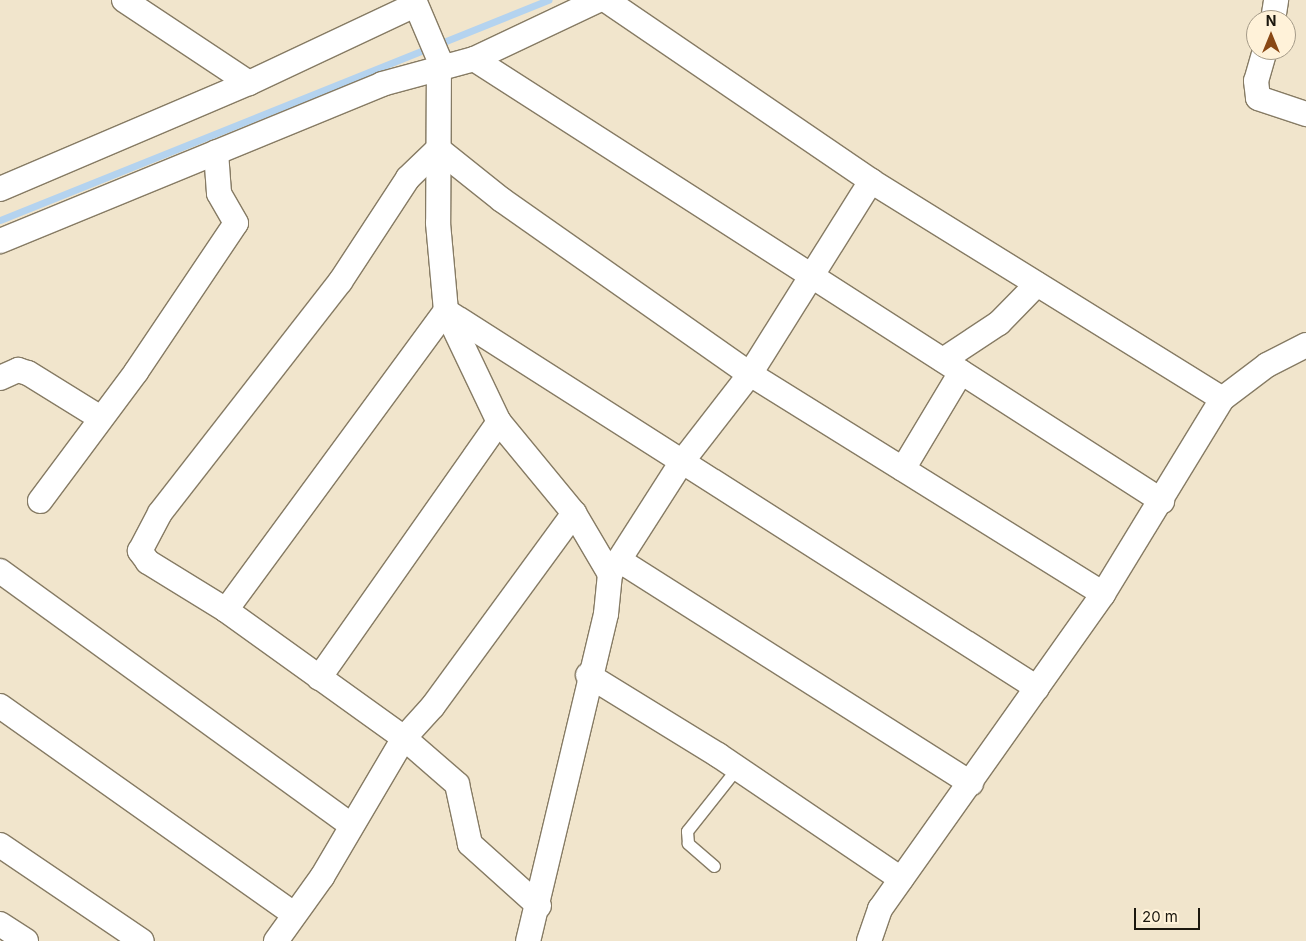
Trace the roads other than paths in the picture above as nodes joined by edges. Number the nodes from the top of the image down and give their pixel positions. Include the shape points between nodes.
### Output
1 (124, 0) edge
2 (599, 0) edge
3 (606, 0) edge
4 (413, 3) edge
5 (435, 53) junction
6 (474, 59) junction
7 (1262, 60) edge
8 (248, 83) junction
9 (1306, 114) edge
10 (438, 149) junction
11 (216, 152) junction
12 (870, 181) junction
13 (0, 189) edge
14 (0, 241) edge
15 (811, 274) junction
16 (1037, 284) junction
17 (446, 312) junction
18 (1306, 345) edge
19 (952, 366) junction
20 (750, 374) junction
21 (0, 378) edge
22 (1222, 399) junction
23 (99, 418) junction
24 (499, 422) junction
25 (681, 463) junction
26 (903, 469) junction
27 (40, 501) dead end
28 (1162, 501) junction
29 (574, 513) junction
30 (614, 567) junction
31 (0, 571) edge
32 (1103, 594) junction
33 (226, 610) junction
34 (588, 675) junction
35 (319, 678) junction
36 (1036, 688) junction
37 (0, 706) edge
38 (404, 738) junction
39 (737, 768) junction
40 (971, 783) junction
41 (350, 824) junction
42 (0, 845) edge
43 (714, 866) dead end
44 (902, 879) junction
45 (538, 906) junction
46 (294, 914) junction
47 (0, 924) edge
48 (26, 941) edge
49 (142, 941) edge
50 (276, 941) edge
51 (528, 941) edge
52 (869, 941) edge

1 - 8 street
2 - 6 street
3 - 12 street
4 - 5 street
4 - 8 street
5 - 6 street
5 - 10 street
5 - 11 street via 382,84
6 - 15 street
7 - 9 street via 1256,81 1258,98
8 - 13 street
10 - 17 street
10 - 20 street via 502,200
10 - 33 street via 408,178 340,282 160,513 141,546 148,562
11 - 14 street
11 - 23 street via 219,193 236,223 136,372
12 - 15 street
12 - 16 street
15 - 19 street
15 - 20 street
16 - 19 street
16 - 22 street
17 - 24 street
17 - 25 street
17 - 33 street
18 - 22 street via 1267,365
19 - 26 street
19 - 28 street
20 - 25 street
20 - 26 street
21 - 23 street via 18,370 28,373
22 - 28 street
23 - 27 street
24 - 29 street
24 - 35 street
25 - 30 street
25 - 36 street
26 - 32 street
28 - 32 street
29 - 30 street
29 - 38 street via 433,706
30 - 34 street via 606,614
30 - 40 street
31 - 41 street
32 - 36 street
33 - 35 street
34 - 39 street
34 - 45 street
35 - 38 street
36 - 40 street
37 - 46 street
38 - 41 street
38 - 45 street via 457,784 470,844
39 - 43 lane via 687,831 688,844
39 - 44 street
40 - 44 street
41 - 46 street via 322,877
42 - 49 street
44 - 52 street via 880,909
45 - 51 street
46 - 50 street
47 - 48 street

